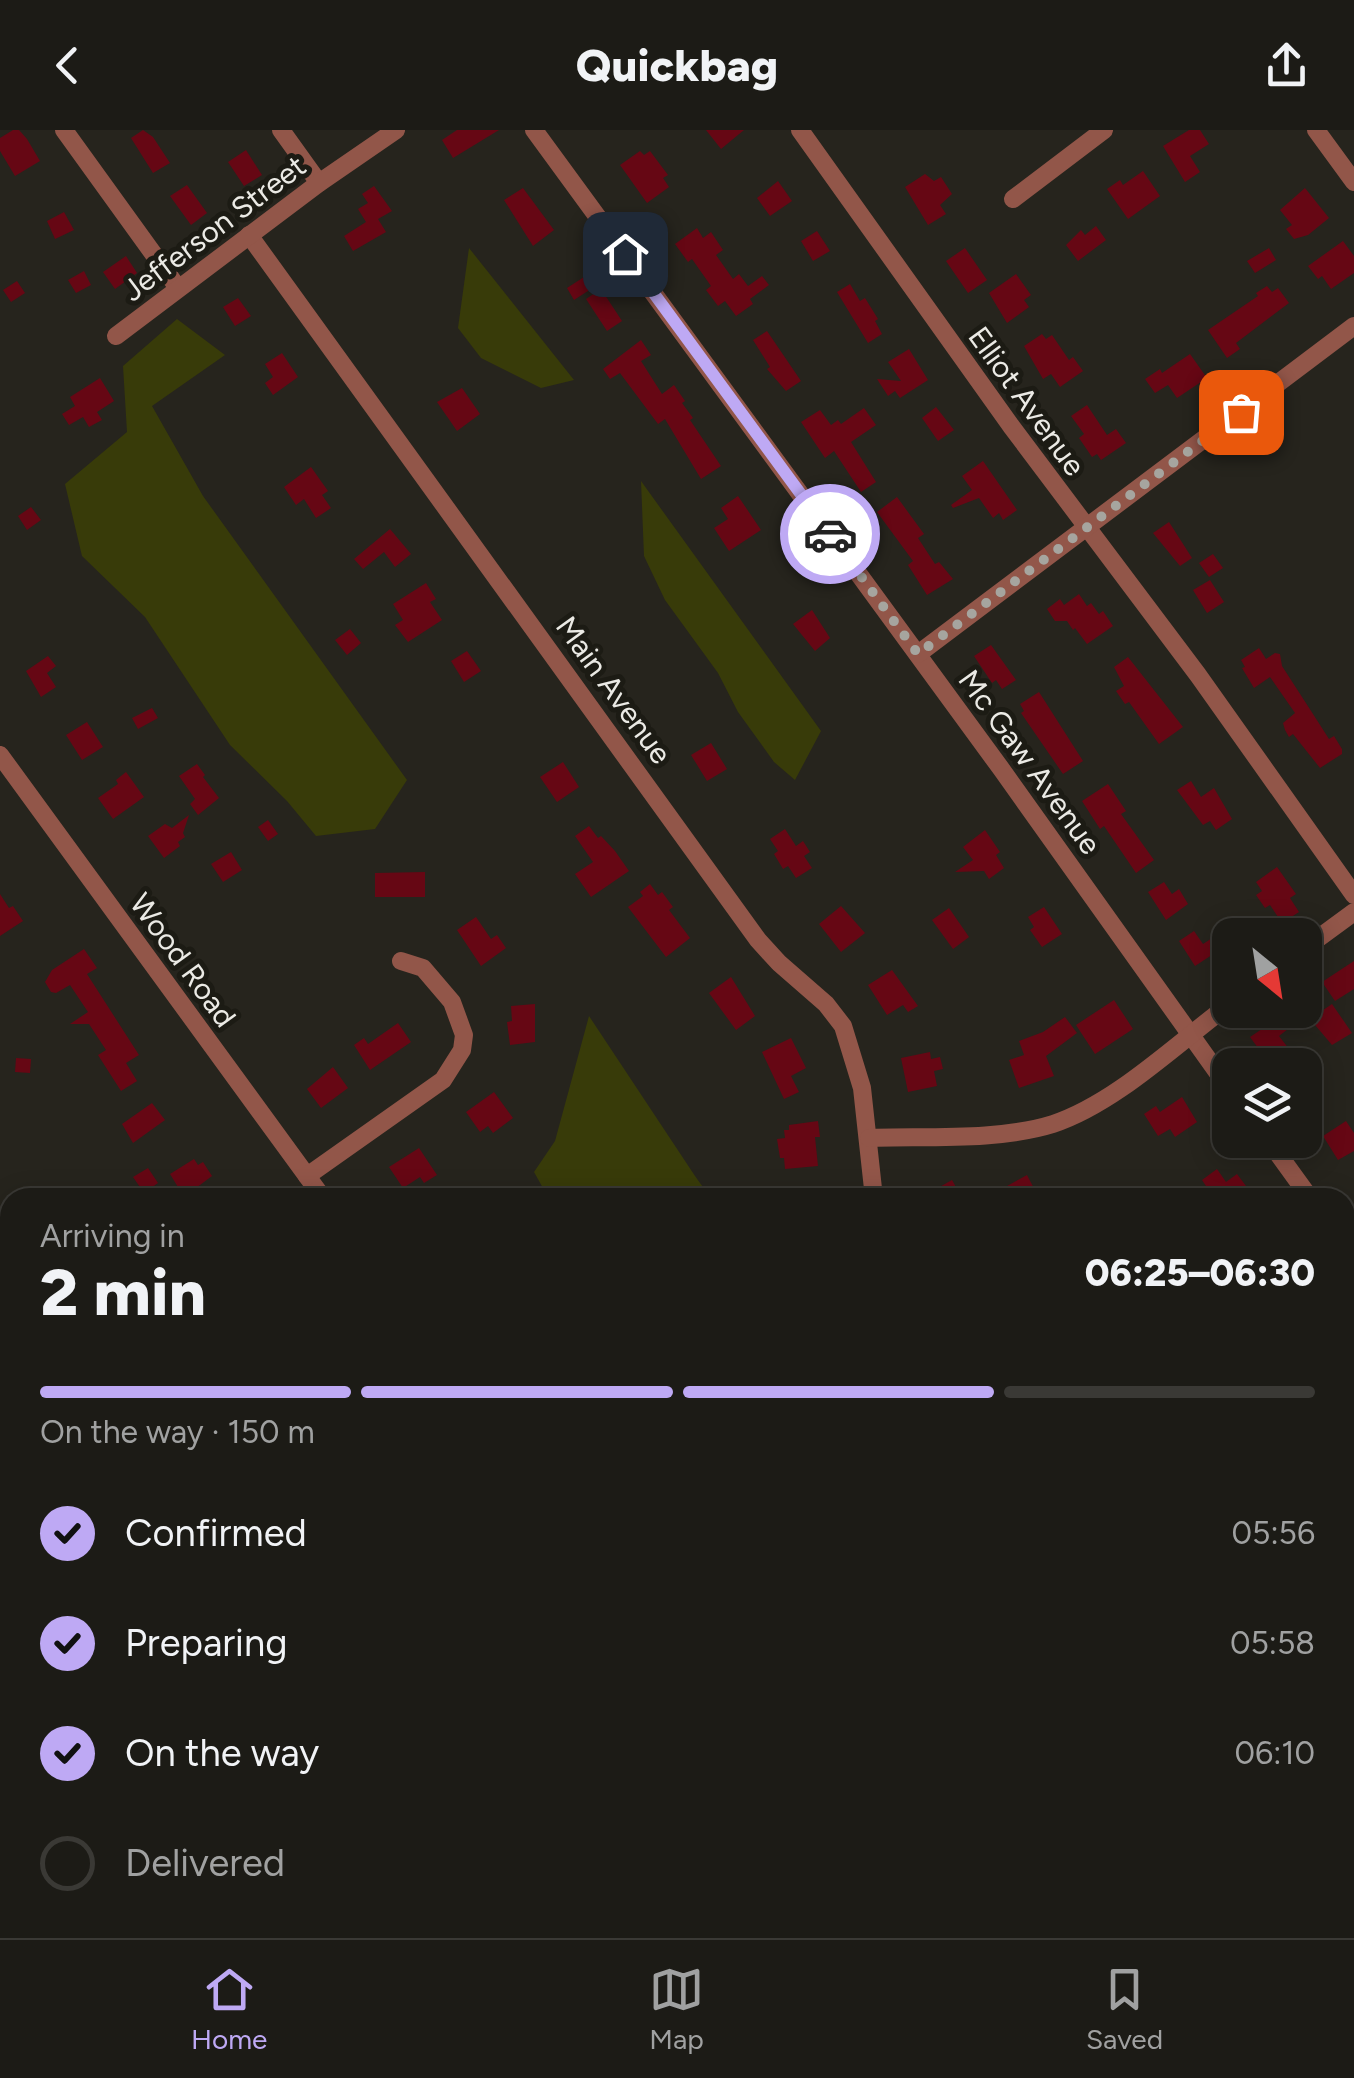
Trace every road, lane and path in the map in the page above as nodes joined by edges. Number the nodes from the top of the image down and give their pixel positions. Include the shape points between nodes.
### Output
1 (64, 130) edge
2 (280, 130) edge
3 (396, 130) edge
4 (534, 130) edge
5 (800, 130) edge
6 (1104, 130) edge
7 (1316, 130) edge
8 (1354, 182) edge
9 (319, 183) junction
10 (1012, 198) dead end
11 (249, 235) junction
12 (178, 288) junction
13 (1354, 326) edge
14 (116, 336) dead end
15 (1086, 530) junction
16 (918, 654) junction
17 (0, 755) edge
18 (1354, 894) edge
19 (1354, 912) edge
20 (1322, 936) edge
21 (401, 962) dead end
22 (1212, 1017) edge
23 (1189, 1034) junction
24 (1212, 1065) edge
25 (869, 1138) junction
26 (1281, 1158) edge
27 (307, 1176) junction
28 (316, 1188) edge
29 (873, 1188) edge
30 (1303, 1188) edge

1 - 12 street
2 - 9 street
3 - 9 street, Jefferson Street
4 - 16 street, Mc Gaw Avenue
5 - 15 street, Elliot Avenue
6 - 10 street
7 - 8 street
9 - 11 street, Jefferson Street
11 - 12 street, Jefferson Street
11 - 25 street, Main Avenue via 758,940 843,1026
12 - 14 street, Jefferson Street
13 - 15 street
15 - 16 street
15 - 18 street, Elliot Avenue
16 - 23 street, Mc Gaw Avenue
17 - 27 street, Wood Road
19 - 20 street
21 - 27 street via 424,968 452,1002 464,1034 462,1050 444,1080
22 - 23 street
23 - 24 street, Mc Gaw Avenue
23 - 25 street via 1103,1099 1050,1125
25 - 29 street, Main Avenue
26 - 30 street
27 - 28 street, Wood Road

